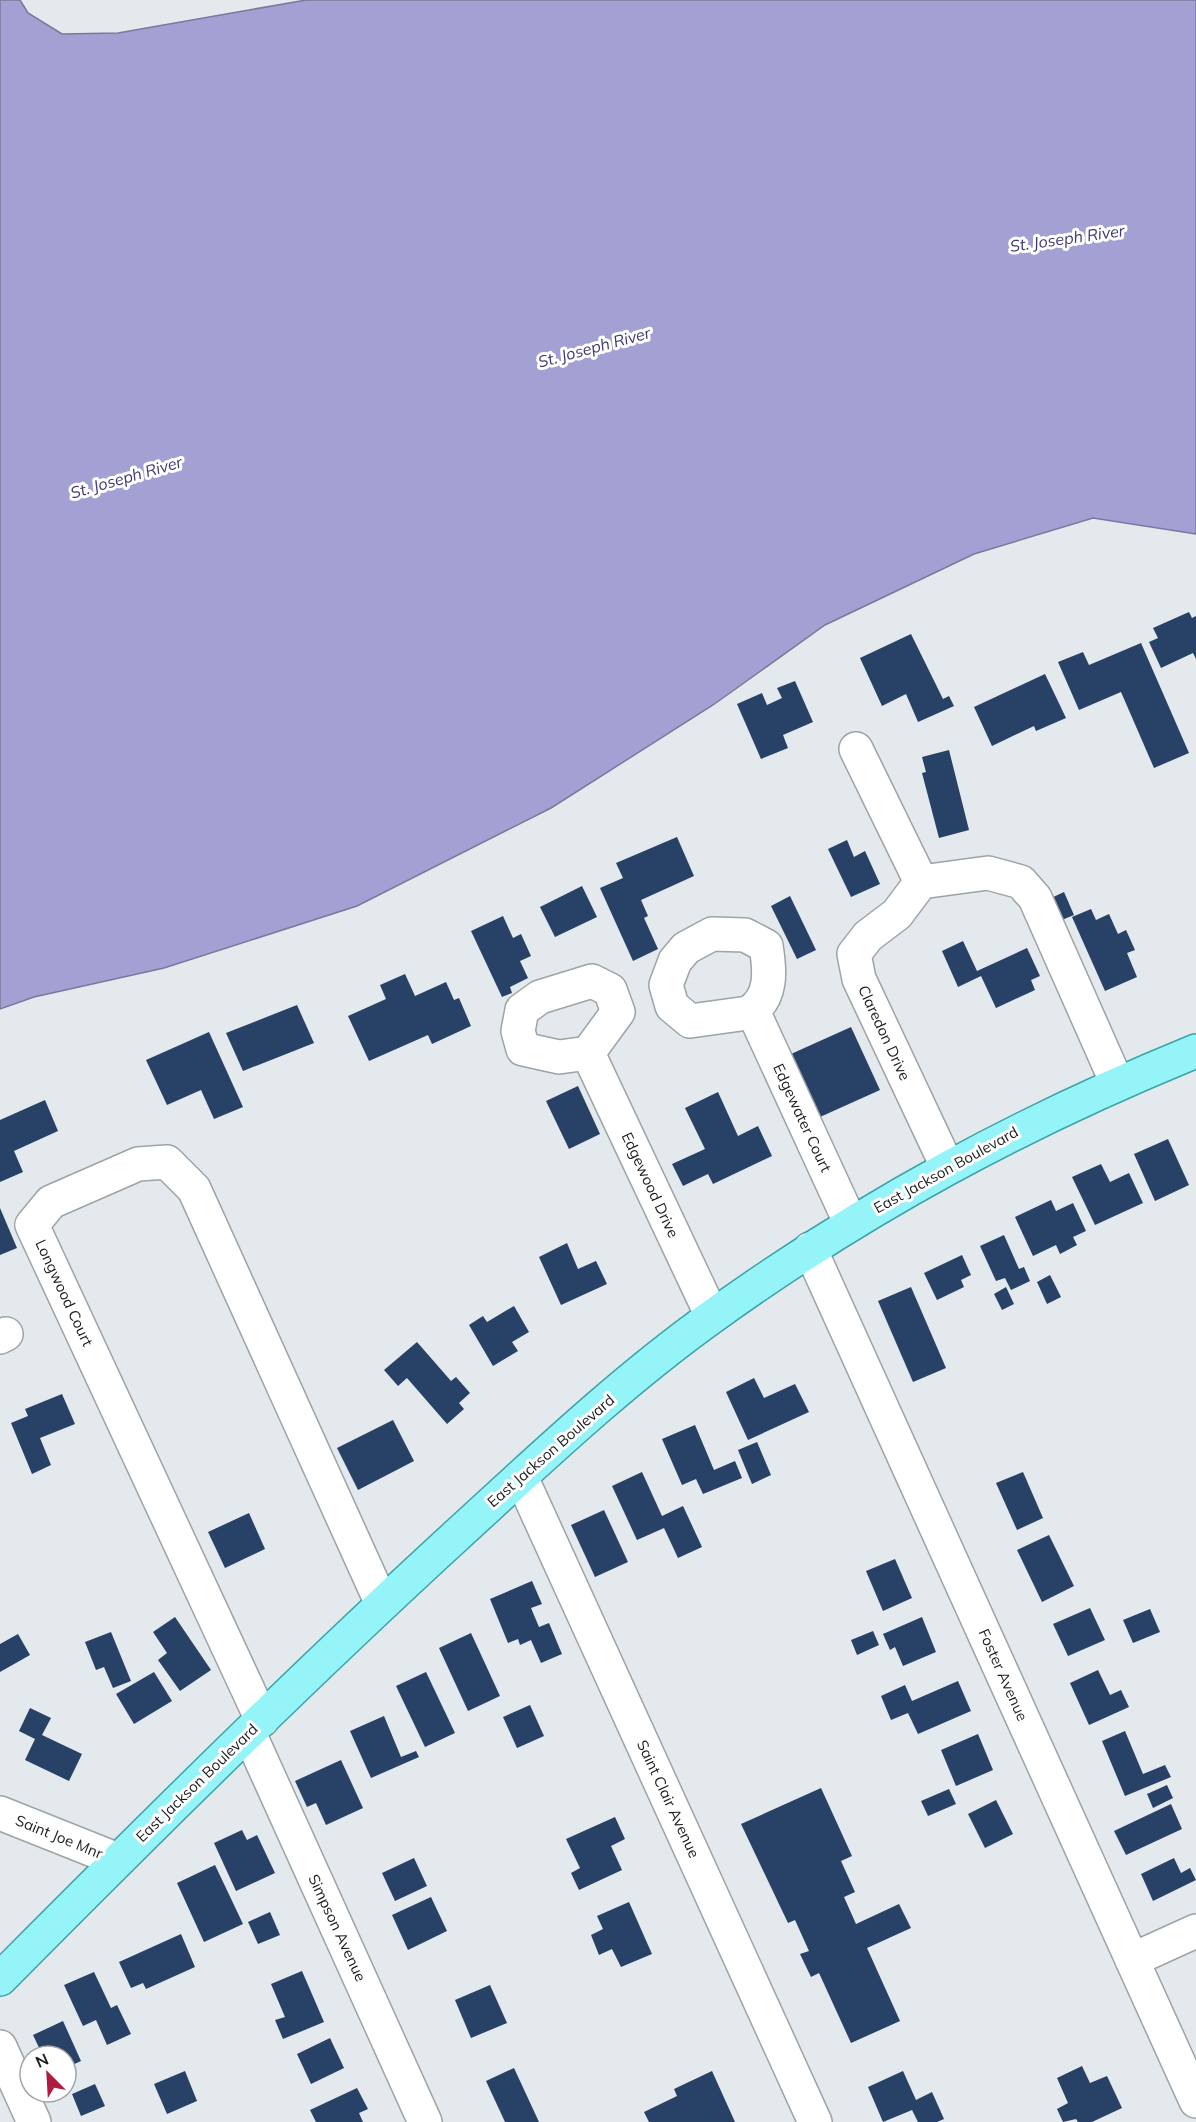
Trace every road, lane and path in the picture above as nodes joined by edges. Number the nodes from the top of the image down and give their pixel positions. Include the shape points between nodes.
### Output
1 (856, 749) dead end
2 (921, 882) junction
3 (753, 1011) dead end
4 (1196, 1050) edge
5 (588, 1053) dead end
6 (1117, 1083) junction
7 (947, 1167) junction
8 (851, 1224) junction
9 (810, 1249) junction
10 (712, 1316) junction
11 (521, 1477) junction
12 (382, 1604) junction
13 (256, 1726) junction
14 (0, 1813) edge
15 (118, 1860) junction
16 (1196, 1931) edge
17 (1132, 1960) junction
18 (0, 1979) edge
19 (0, 2047) edge
20 (1196, 2101) edge
21 (34, 2122) edge
22 (425, 2122) edge
23 (815, 2122) edge

1 - 2 street
2 - 6 street via 987,873 1022,882 1035,898
2 - 7 street, Claredon Drive via 897,914 867,936 854,954 859,979
3 - 8 street, Edgewater Court
4 - 6 main road, East Jackson Boulevard
5 - 10 street, Edgewood Drive
6 - 7 main road, East Jackson Boulevard
7 - 8 main road, East Jackson Boulevard
8 - 9 main road, East Jackson Boulevard
9 - 10 main road, East Jackson Boulevard
9 - 17 street, Foster Avenue
10 - 11 main road, East Jackson Boulevard
11 - 12 main road, East Jackson Boulevard
11 - 23 street, Saint Clair Avenue
12 - 13 main road, East Jackson Boulevard
12 - 13 street, Longwood Court via 194,1189 167,1162 138,1164 51,1202 32,1225
13 - 15 main road, East Jackson Boulevard
13 - 22 street, Simpson Avenue
14 - 15 street, Saint Joe Mnr
15 - 18 main road, East Jackson Boulevard
16 - 17 street
17 - 20 street, Foster Avenue
19 - 21 street

